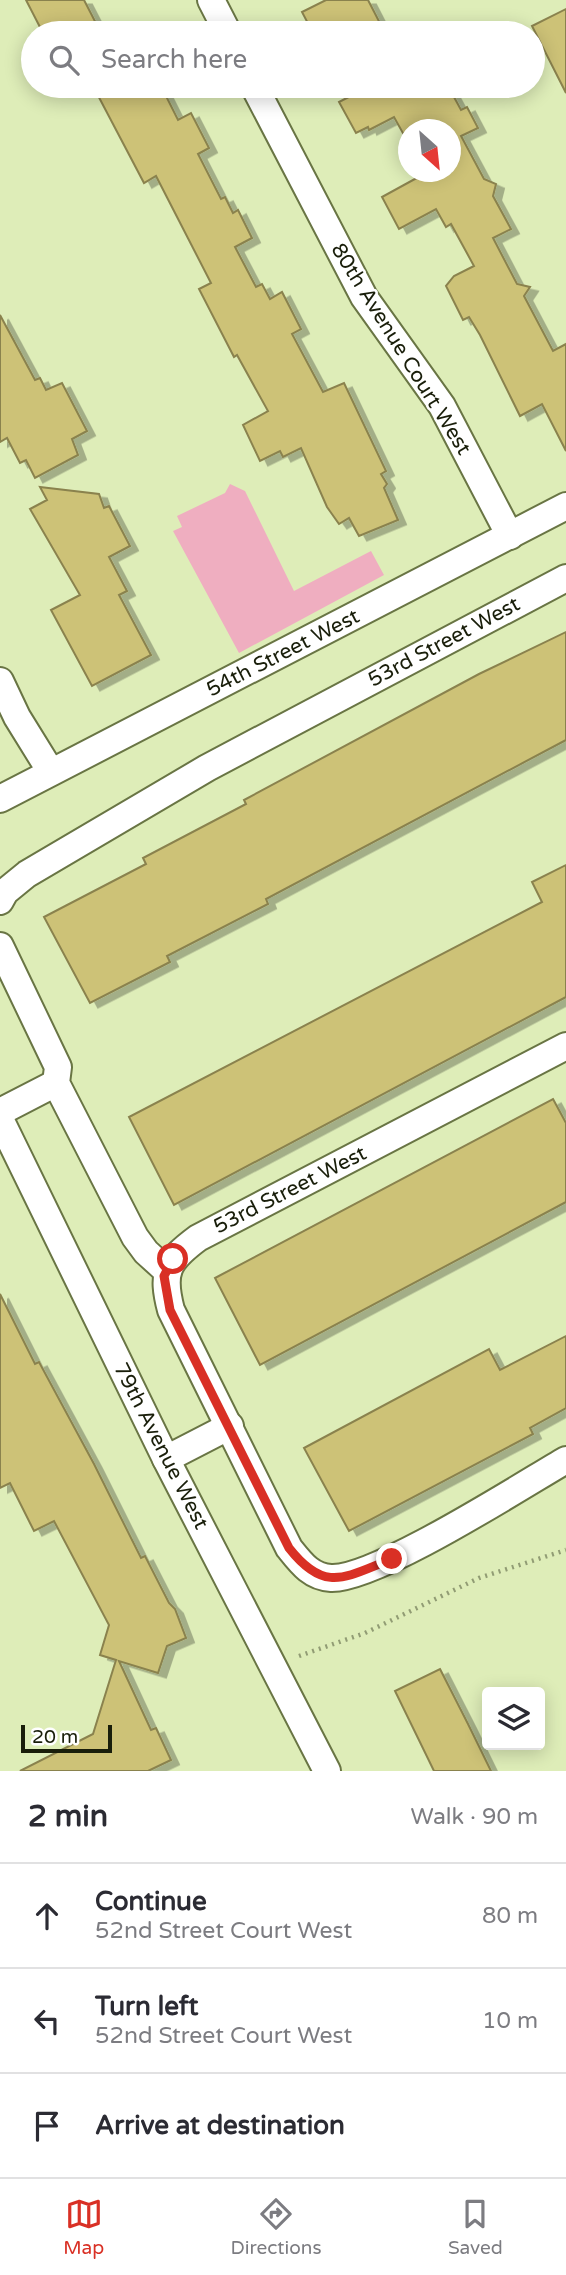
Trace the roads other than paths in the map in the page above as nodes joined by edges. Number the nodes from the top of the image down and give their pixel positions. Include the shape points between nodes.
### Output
1 (211, 0) edge
2 (222, 21) edge
3 (260, 98) edge
4 (566, 506) edge
5 (510, 536) junction
6 (566, 578) edge
7 (0, 681) edge
8 (51, 772) junction
9 (0, 799) edge
10 (0, 901) edge
11 (0, 946) edge
12 (566, 1046) edge
13 (56, 1083) junction
14 (0, 1112) edge
15 (0, 1119) edge
16 (167, 1272) junction
17 (230, 1426) junction
18 (166, 1459) junction
19 (566, 1460) edge
20 (327, 1771) edge

1 - 2 street
3 - 5 street, 80th Avenue Court West via 364,298 442,406
4 - 5 street, 54th Street West
5 - 8 street, 54th Street West
6 - 10 street, 53rd Street West via 207,768 27,874
7 - 8 street
8 - 9 street, 54th Street West
11 - 13 street via 58,1067
12 - 16 street, 53rd Street West via 198,1238 173,1259
13 - 14 street
13 - 16 street via 135,1237
15 - 18 street, 79th Avenue West
16 - 17 street via 164,1286 170,1310
17 - 18 street
17 - 19 street via 289,1548 310,1572 334,1578 392,1559
18 - 20 street, 79th Avenue West

